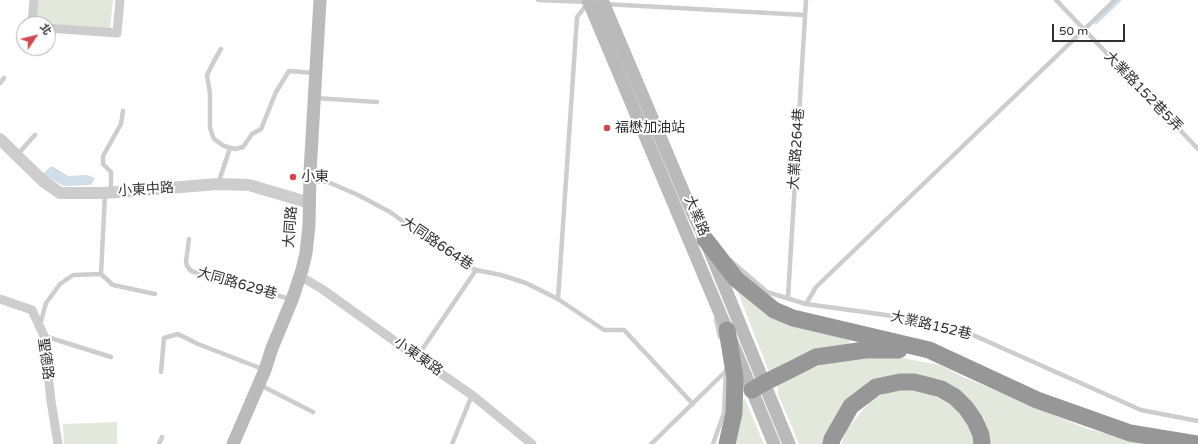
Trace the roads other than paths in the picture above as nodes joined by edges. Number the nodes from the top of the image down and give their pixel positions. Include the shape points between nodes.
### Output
1 (34, 0) edge
2 (120, 0) edge
3 (320, 0) edge
4 (538, 0) edge
5 (806, 0) edge
6 (1056, 0) edge
7 (1115, 0) edge
8 (588, 1) edge
9 (603, 2) edge
10 (806, 15) junction
11 (33, 16) edge
12 (56, 29) edge
13 (1084, 30) junction
14 (221, 49) dead end
15 (316, 73) junction
16 (315, 98) junction
17 (378, 102) dead end
18 (123, 111) dead end
19 (35, 135) dead end
20 (0, 139) edge
21 (230, 148) junction
22 (1198, 149) edge
23 (17, 155) junction
24 (310, 181) junction
25 (218, 184) junction
26 (108, 192) junction
27 (310, 203) junction
28 (706, 235) junction
29 (189, 239) dead end
30 (727, 257) dead end
31 (476, 270) junction
32 (101, 274) junction
33 (300, 276) junction
34 (155, 294) dead end
35 (788, 298) junction
36 (0, 299) edge
37 (558, 299) junction
38 (292, 300) junction
39 (806, 304) junction
40 (39, 326) junction
41 (724, 335) junction
42 (44, 336) junction
43 (929, 350) junction
44 (111, 357) dead end
45 (417, 357) junction
46 (725, 363) dead end
47 (265, 370) junction
48 (726, 371) junction
49 (161, 372) dead end
50 (258, 384) junction
51 (758, 386) junction
52 (472, 395) junction
53 (692, 404) junction
54 (313, 412) dead end
55 (1198, 421) edge
56 (162, 437) dead end
57 (58, 444) edge
58 (159, 444) edge
59 (233, 444) edge
60 (452, 444) edge
61 (532, 444) edge
62 (651, 444) edge
63 (713, 444) edge
64 (727, 444) edge
65 (774, 444) edge
66 (789, 444) edge
67 (831, 444) edge
68 (982, 444) edge
69 (1198, 444) edge

1 - 11 street
2 - 12 street via 117,33
3 - 15 main road, 大同路
4 - 8 lane
5 - 10 lane, 大業路264巷
6 - 13 lane, 大業路152巷5弄
7 - 13 lane
8 - 9 lane
8 - 37 lane via 577,17
8 - 41 main road, 大業路 via 711,292
9 - 10 lane
9 - 28 main road, 大業路 via 689,205
10 - 35 lane, 大業路264巷
13 - 22 lane, 大業路152巷5弄
13 - 39 lane via 816,287
14 - 21 lane via 207,75 210,128 214,139
15 - 16 main road, 大同路
15 - 21 lane via 289,71 276,92 261,129 252,134 243,147
16 - 17 lane
16 - 24 main road, 大同路
18 - 26 lane via 121,124 103,156 103,164 111,172
19 - 23 lane
20 - 23 street, 小東中路
21 - 25 lane
23 - 26 street, 小東中路 via 60,193
24 - 27 main road, 大同路
24 - 31 lane, 大同路664巷 via 328,182 390,212 457,260
25 - 26 street, 小東中路
25 - 27 street, 小東中路 via 249,185
26 - 32 lane
27 - 33 main road, 大同路 via 306,253
28 - 43 highway via 736,279 774,310 793,318
28 - 51 main road, 大業路
29 - 38 lane, 大同路629巷 via 186,262 191,271
30 - 35 lane, 大業路152巷 via 767,292
31 - 37 lane, 大同路664巷 via 526,283
31 - 45 lane
32 - 34 lane via 113,285
32 - 40 lane via 73,275 60,284 46,302
33 - 38 main road, 大同路
33 - 45 street, 小東東路
35 - 39 lane, 大業路152巷
36 - 40 street, 聖德路 via 32,310
37 - 53 lane, 大同路664巷 via 604,330 624,330
38 - 47 main road, 大同路
39 - 55 lane, 大業路152巷 via 915,319 964,331 1141,410
40 - 42 street, 聖德路
41 - 51 main road, 大業路
41 - 64 highway via 735,378 734,413
42 - 44 lane
42 - 57 street, 聖德路
43 - 51 highway via 865,350 816,357
43 - 69 highway via 1037,400 1130,433
45 - 52 street, 小東東路
46 - 48 lane
47 - 49 lane via 178,334 164,338
47 - 50 main road, 大同路
48 - 53 lane
48 - 63 lane via 724,413
50 - 54 lane
50 - 59 main road, 大同路
51 - 65 main road, 大業路
51 - 66 main road, 大業路
52 - 60 lane
52 - 61 street, 小東東路
53 - 62 lane
56 - 58 lane
67 - 68 highway via 851,406 876,387 900,382 914,382 941,389 955,397 975,421

